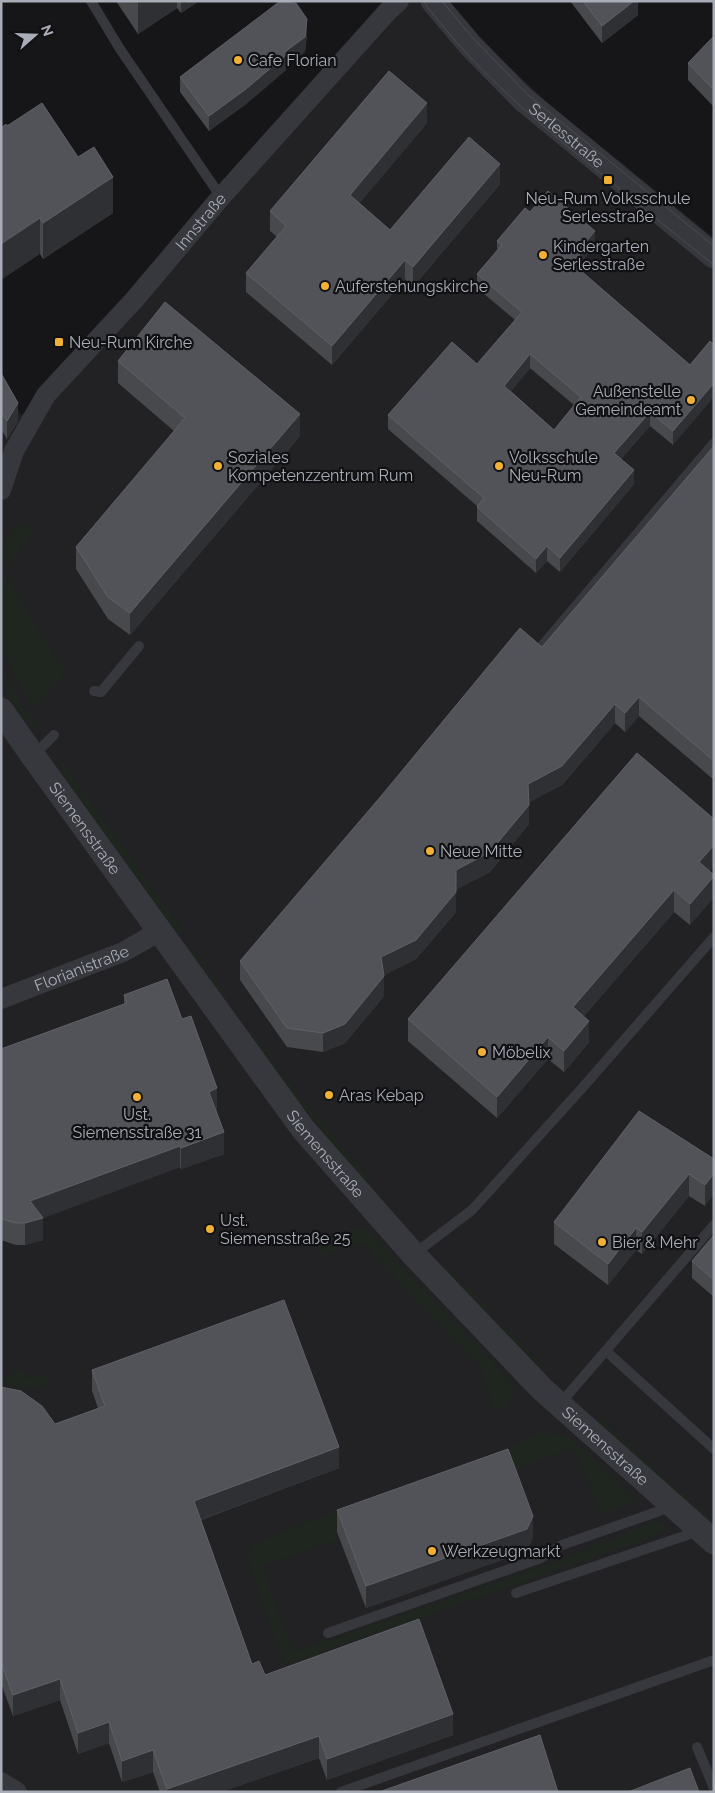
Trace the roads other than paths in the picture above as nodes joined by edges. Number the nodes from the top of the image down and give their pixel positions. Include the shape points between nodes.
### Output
1 (91, 1) edge
2 (399, 1) edge
3 (433, 1) edge
4 (221, 197) junction
5 (714, 256) edge
6 (714, 443) edge
7 (8, 458) edge
8 (1, 490) edge
9 (139, 646) dead end
10 (542, 646) edge
11 (94, 691) dead end
12 (1, 710) edge
13 (54, 735) dead end
14 (33, 756) junction
15 (160, 931) junction
16 (714, 937) edge
17 (1, 999) edge
18 (714, 1225) edge
19 (414, 1255) junction
20 (606, 1351) junction
21 (559, 1405) junction
22 (714, 1449) edge
23 (672, 1506) junction
24 (707, 1537) edge
25 (516, 1594) dead end
26 (328, 1633) dead end
27 (714, 1660) edge
28 (697, 1747) dead end
29 (1, 1782) edge
30 (714, 1788) edge
31 (17, 1792) edge
32 (341, 1792) edge

1 - 4 lane
2 - 4 street, Innstraße
3 - 5 street, Serlesstraße via 523,99
4 - 7 street, Innstraße via 135,299 46,394
6 - 10 lane
7 - 8 street, Innstraße
9 - 11 lane via 101,692
12 - 14 street, Siemensstraße
13 - 14 lane
14 - 15 street, Siemensstraße
15 - 17 street, Florianistraße via 123,952
15 - 19 street, Siemensstraße via 303,1129
16 - 19 lane via 472,1210
18 - 20 lane
19 - 21 street, Siemensstraße
20 - 21 lane
20 - 22 lane
21 - 23 street, Siemensstraße
23 - 24 street, Siemensstraße
23 - 26 lane via 562,1544 541,1558
24 - 25 lane
27 - 32 lane
28 - 30 lane
29 - 31 street

